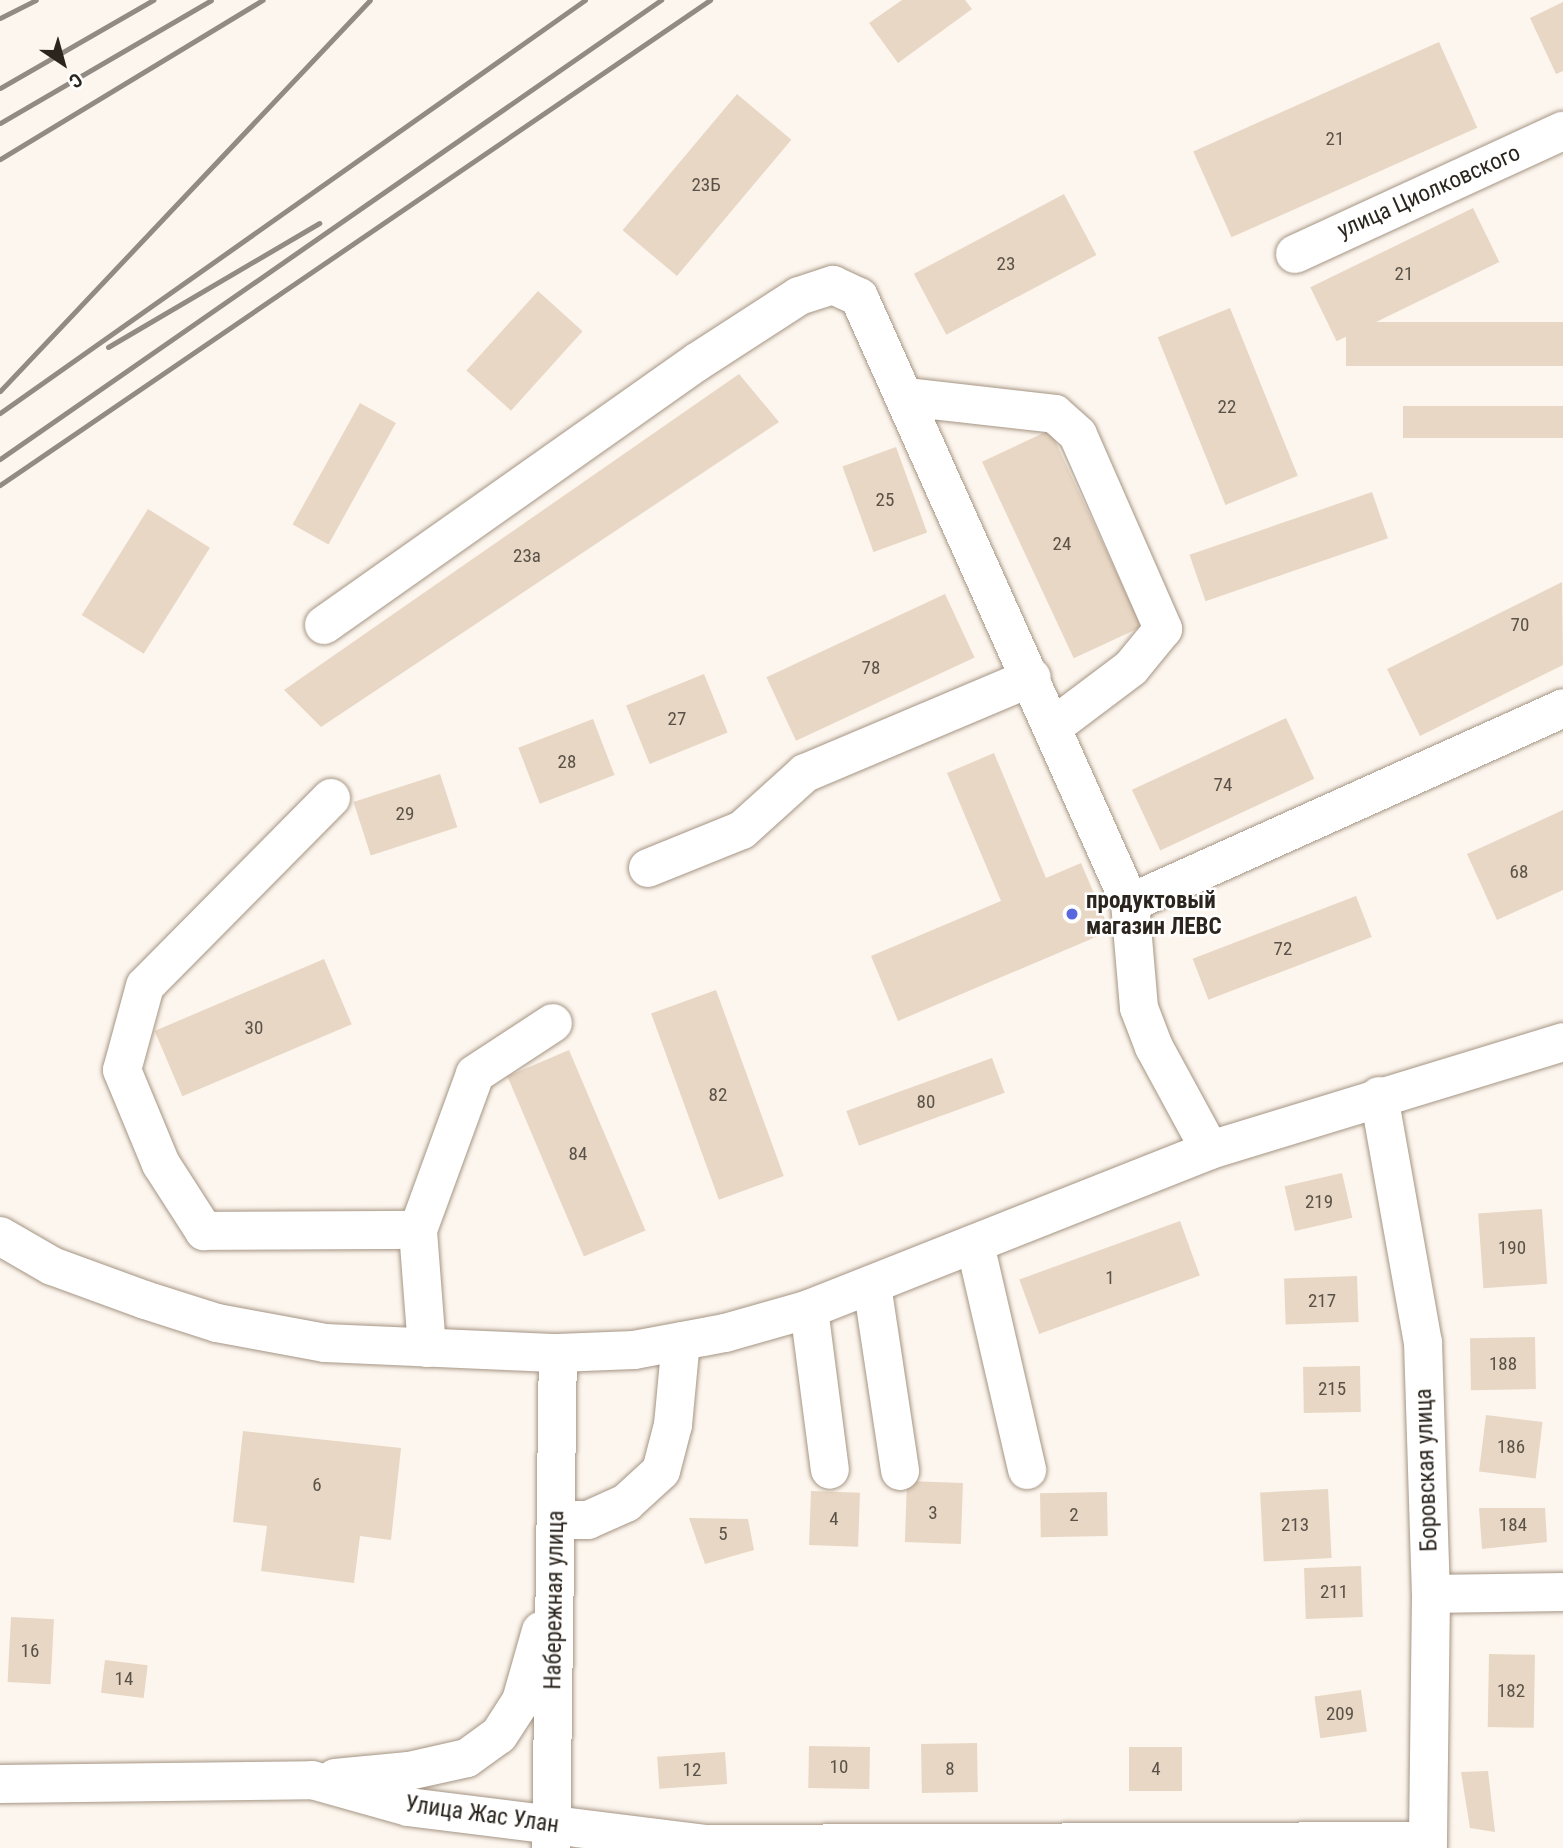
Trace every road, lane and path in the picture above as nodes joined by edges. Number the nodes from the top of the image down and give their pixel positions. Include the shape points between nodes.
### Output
1 (1563, 131) edge
2 (1295, 254) dead end
3 (906, 397) junction
4 (324, 625) dead end
5 (1031, 677) junction
6 (1563, 708) edge
7 (1054, 726) junction
8 (331, 797) dead end
9 (648, 868) dead end
10 (1130, 903) junction
11 (553, 1023) dead end
12 (1563, 1042) edge
13 (1379, 1096) junction
14 (1210, 1150) junction
15 (418, 1230) junction
16 (0, 1236) edge
17 (975, 1244) junction
18 (872, 1284) junction
19 (809, 1309) junction
20 (681, 1342) junction
21 (427, 1348) junction
22 (558, 1353) junction
23 (830, 1470) dead end
24 (1027, 1470) dead end
25 (900, 1471) dead end
26 (556, 1520) junction
27 (555, 1582) junction
28 (1563, 1592) edge
29 (1432, 1594) junction
30 (312, 1780) junction
31 (0, 1784) edge
32 (551, 1836) edge
33 (1428, 1844) edge

1 - 2 street, улица Циолковского
3 - 4 street via 859,297 832,285 799,296 697,362
3 - 5 street
3 - 7 street via 1055,414 1078,435 1163,629 1131,668
5 - 7 street
5 - 9 street via 806,774 742,831
6 - 10 street
7 - 10 street
8 - 15 street via 145,986 122,1070 161,1164 204,1231
10 - 14 street via 1139,1008 1154,1047
11 - 15 street via 475,1074
12 - 13 street
13 - 14 street
13 - 29 street, Боровская улица via 1423,1342
14 - 17 street
15 - 21 street
16 - 21 street via 52,1266 217,1323 325,1343
17 - 18 street
17 - 24 street
18 - 19 street
18 - 25 street
19 - 20 street
19 - 23 street
20 - 22 street via 634,1350
20 - 26 street via 673,1424 661,1471 626,1503 588,1520
21 - 22 street
22 - 26 street, Набережная улица
26 - 27 street, Набережная улица
27 - 30 street via 521,1701 499,1735 467,1758 409,1771
27 - 32 street, Набережная улица
28 - 29 street
29 - 33 street, Боровская улица
30 - 31 street, Улица Жас Улан
30 - 32 street, Улица Жас Улан via 408,1807
32 - 33 street, Улица Жас Улан via 704,1844

